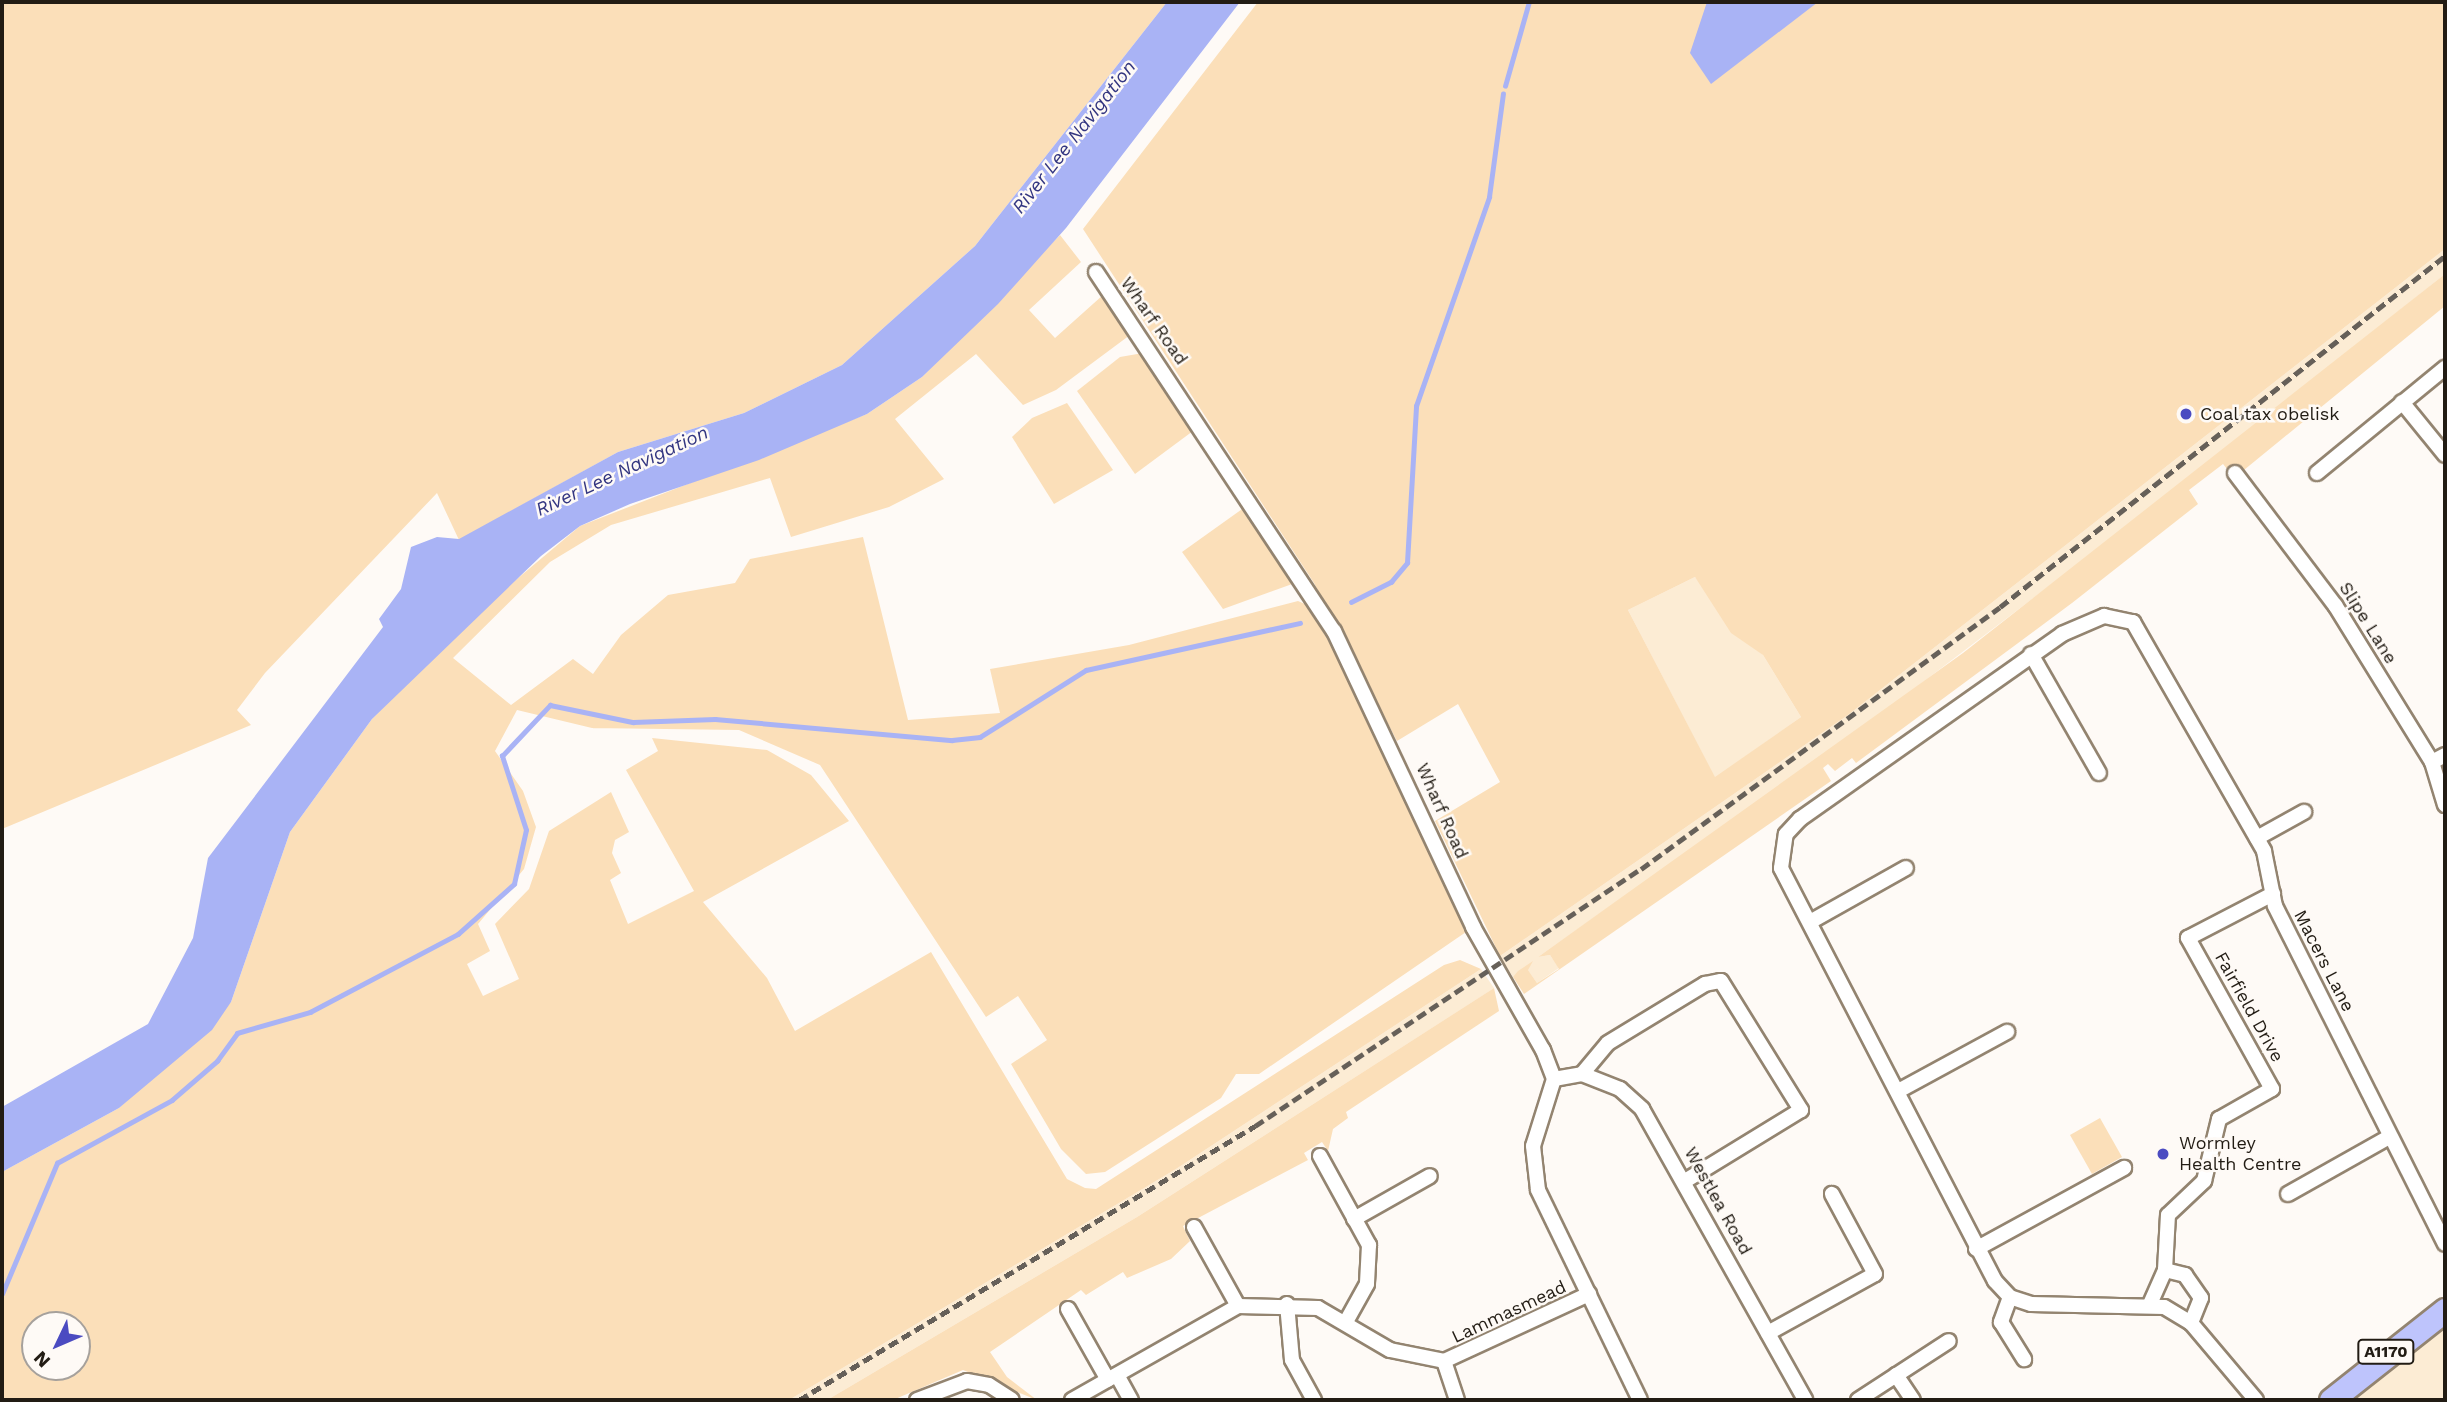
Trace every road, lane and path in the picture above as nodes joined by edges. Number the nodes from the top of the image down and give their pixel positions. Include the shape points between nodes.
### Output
1 (1097, 272) dead end
2 (2445, 368) edge
3 (2402, 402) junction
4 (2445, 455) edge
5 (2235, 473) dead end
6 (2317, 473) dead end
7 (2031, 654) junction
8 (2439, 759) edge
9 (2099, 773) dead end
10 (2445, 805) edge
11 (2304, 812) dead end
12 (2257, 838) junction
13 (1906, 867) dead end
14 (2273, 894) junction
15 (1810, 922) junction
16 (2007, 1032) dead end
17 (1582, 1074) junction
18 (1554, 1079) junction
19 (1899, 1090) junction
20 (2389, 1137) junction
21 (1320, 1156) dead end
22 (2124, 1168) dead end
23 (1430, 1176) dead end
24 (1685, 1181) junction
25 (1832, 1194) dead end
26 (2288, 1194) dead end
27 (1354, 1219) junction
28 (1194, 1227) dead end
29 (2445, 1244) edge
30 (1976, 1249) junction
31 (2165, 1270) junction
32 (1589, 1294) junction
33 (2010, 1297) junction
34 (1287, 1304) junction
35 (2150, 1304) junction
36 (1238, 1306) junction
37 (1068, 1309) dead end
38 (2445, 1310) edge
39 (1347, 1320) junction
40 (2191, 1323) junction
41 (1768, 1333) junction
42 (1949, 1341) dead end
43 (2024, 1359) dead end
44 (1444, 1361) junction
45 (1896, 1375) junction
46 (1112, 1377) junction
47 (917, 1400) edge
48 (1012, 1400) edge
49 (1072, 1400) edge
50 (1131, 1400) edge
51 (1314, 1400) edge
52 (1457, 1400) edge
53 (1640, 1400) edge
54 (1805, 1400) edge
55 (1858, 1400) edge
56 (1913, 1400) edge
57 (2256, 1400) edge
58 (2331, 1400) edge

1 - 18 street, Wharf Road via 1334,631 1473,927
2 - 3 street
3 - 4 street
3 - 6 street
5 - 8 street, Slipe Lane via 2335,605
7 - 9 street
7 - 12 street, Macers Lane via 2098,618 2133,622
7 - 15 street via 1786,834 1782,867
8 - 10 street, Slipe Lane
11 - 12 street
12 - 14 street, Macers Lane
13 - 15 street
14 - 20 street, Macers Lane
14 - 31 street, Fairfield Drive via 2188,938 2272,1089 2219,1119 2204,1181 2168,1215
15 - 19 street
16 - 19 street
17 - 18 street
17 - 24 street, Westlea Road via 1633,1099
17 - 24 street via 1608,1043 1705,984 1721,981 1801,1110
18 - 32 street via 1533,1146 1535,1176
19 - 30 street
20 - 26 street
20 - 29 street, Macers Lane
21 - 27 street
22 - 30 street
23 - 27 street
24 - 41 street, Westlea Road
25 - 41 street via 1875,1274
27 - 39 street via 1371,1265
28 - 36 street
30 - 33 street
31 - 35 street, Fairfield Drive
31 - 40 street via 2196,1284 2200,1306
32 - 44 street, Lammasmead
32 - 53 street
33 - 35 street via 2054,1305
33 - 43 street via 2001,1322
34 - 36 street, Lammasmead
34 - 39 street, Lammasmead
34 - 51 street via 1292,1360
35 - 40 street
36 - 46 street, Lammasmead
37 - 46 street
38 - 58 main road, A1170
39 - 44 street, Lammasmead via 1409,1359
40 - 57 street
41 - 54 street, Westlea Road
42 - 45 street
44 - 52 street, Lammasmead
45 - 55 street
45 - 56 street
46 - 49 street, Lammasmead
46 - 50 street
47 - 48 street via 967,1381 989,1385

